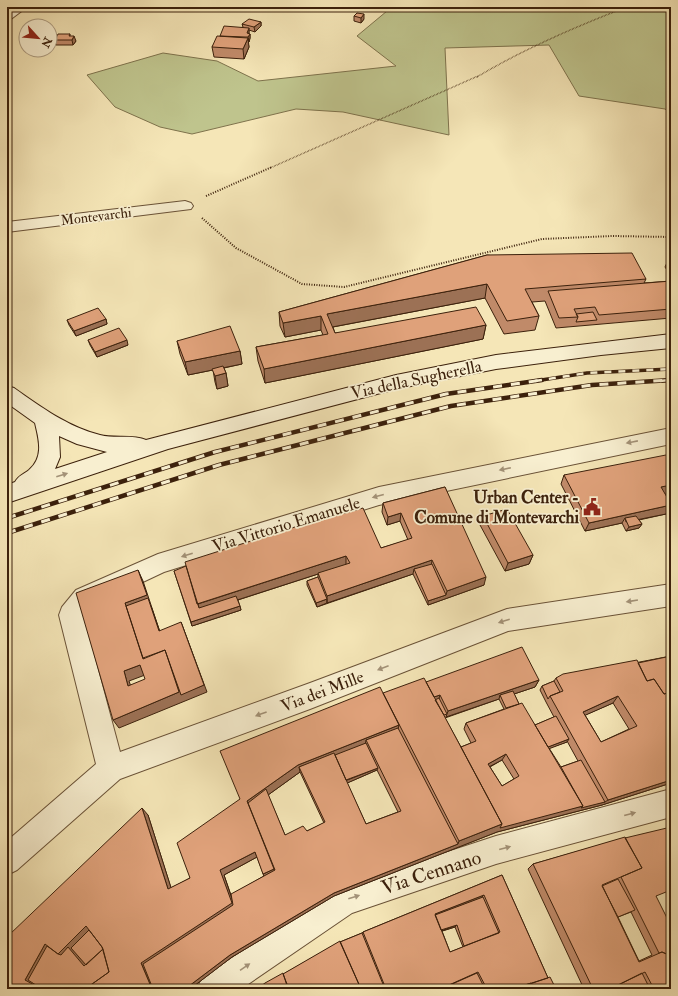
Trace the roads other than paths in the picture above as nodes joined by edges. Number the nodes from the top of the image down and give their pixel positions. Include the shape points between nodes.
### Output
1 (21, 7) edge
2 (7, 16) edge
3 (185, 206) road end
4 (7, 227) edge
5 (671, 341) edge
6 (7, 393) edge
7 (46, 421) junction
8 (671, 436) edge
9 (166, 441) junction
10 (9, 493) edge
11 (671, 595) edge
12 (111, 769) junction
13 (671, 803) edge
14 (7, 860) edge
15 (213, 989) edge

1 - 2 street
3 - 4 street, Montevarchi
5 - 9 street, Via della Sugherella via 496,362 389,384
6 - 7 street, Via della Sugherella
7 - 9 street, Via della Sugherella via 85,439 122,448
7 - 10 street via 52,446 50,461 38,476
8 -> 12 street, Via Vittorio Emanuele via 379,496 158,564 84,598 71,615
10 -> 9 street, Via della Sugherella
11 -> 12 street, Via dei Mille via 507,620
12 - 14 street, Via dei Mille
15 -> 13 street, Via Cennano via 344,900 496,850

